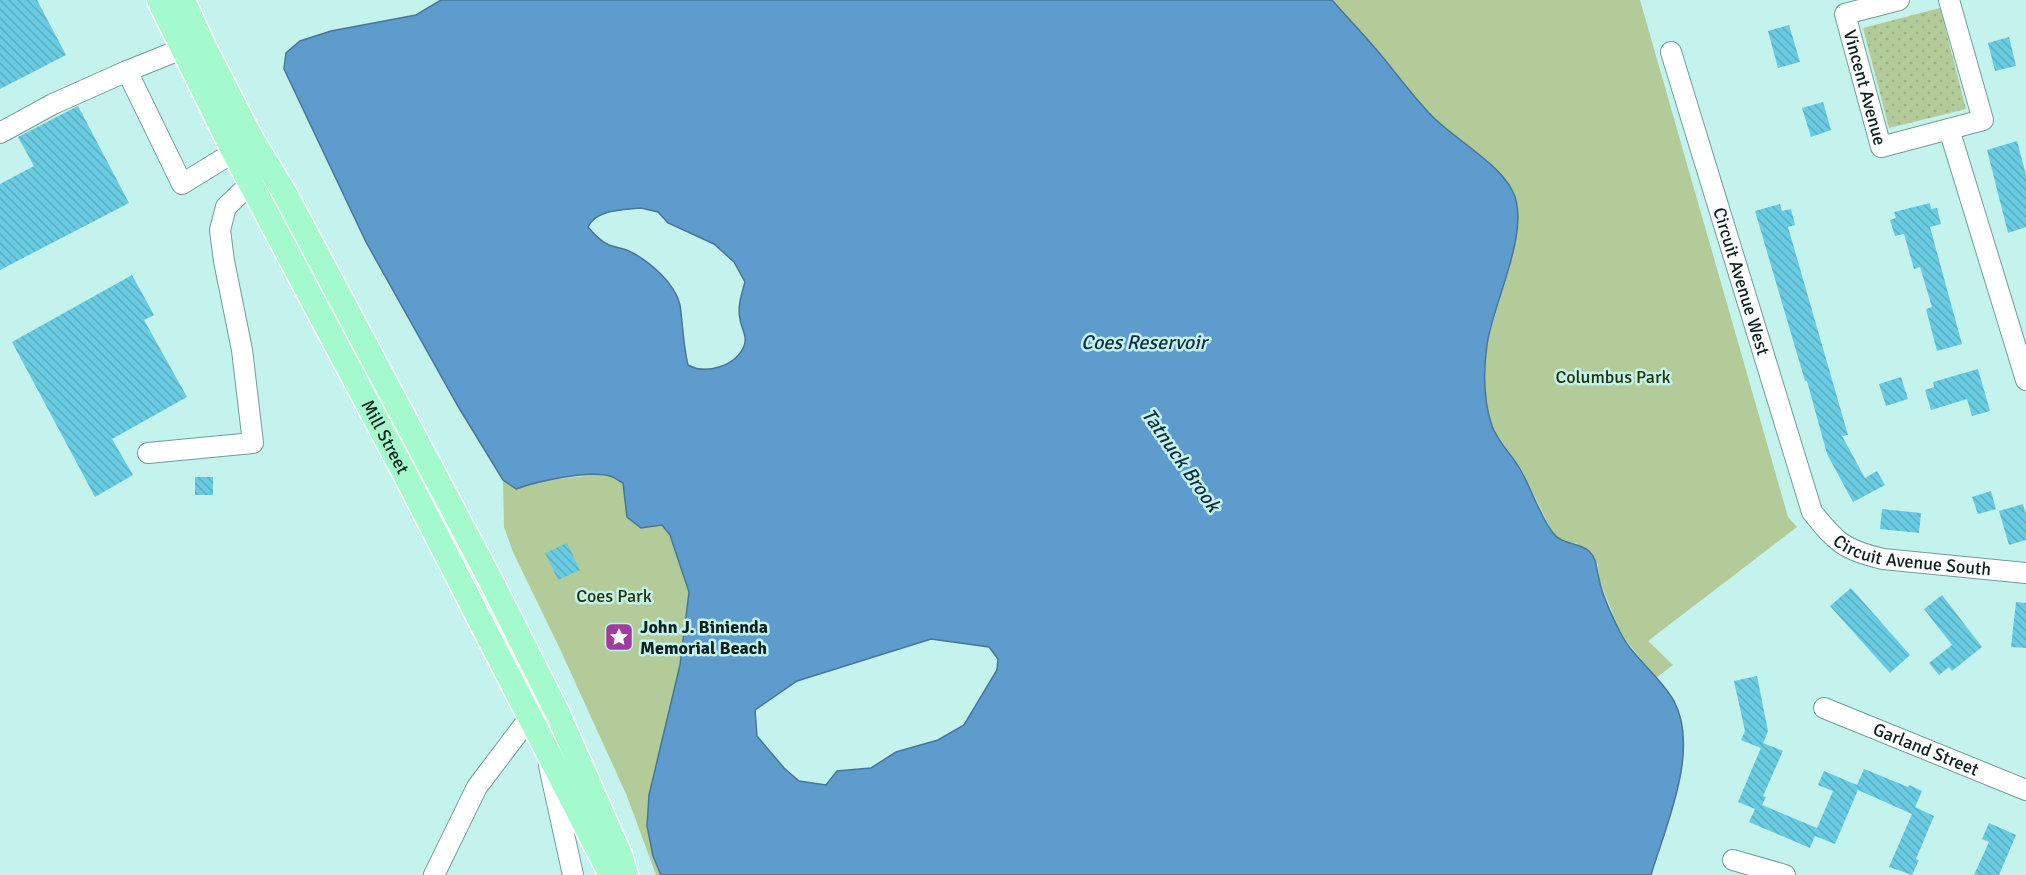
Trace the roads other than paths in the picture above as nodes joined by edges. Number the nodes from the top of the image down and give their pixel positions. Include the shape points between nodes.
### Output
1 (159, 0) edge
2 (183, 0) edge
3 (1899, 0) edge
4 (1949, 0) edge
5 (183, 22) junction
6 (182, 49) junction
7 (1671, 52) dead end
8 (127, 71) junction
9 (1949, 129) junction
10 (0, 134) edge
11 (234, 152) junction
12 (251, 183) junction
13 (2025, 373) edge
14 (148, 453) dead end
15 (1812, 512) joint
16 (2026, 573) edge
17 (1824, 708) dead end
18 (530, 717) junction
19 (544, 744) junction
20 (2026, 790) edge
21 (1733, 860) dead end
22 (434, 875) edge
23 (573, 875) edge
24 (610, 875) edge
25 (626, 875) edge
26 (1785, 875) edge

1 - 5 main road, Mill Street
2 - 5 main road, Mill Street
3 - 9 street, Vincent Avenue via 1845,14 1881,147
4 - 9 street, Vincent Avenue via 1983,120
5 - 6 main road, Mill Street
5 - 25 main road, Mill Street via 204,47 251,138 285,192 492,583 558,714
6 - 8 street
6 - 11 main road, Mill Street
7 - 15 street, Circuit Avenue West
8 - 10 street via 53,104
8 - 11 street via 182,184
9 - 13 street
11 - 12 main road, Mill Street
12 - 14 street via 226,207 220,230 242,350 253,443
12 - 18 main road, Mill Street
15 - 16 street, Circuit Avenue South via 1843,546 1861,554
17 - 20 street, Garland Street
18 - 19 main road, Mill Street
18 - 22 street via 477,787
19 - 23 street
19 - 24 main road, Mill Street
21 - 26 street

